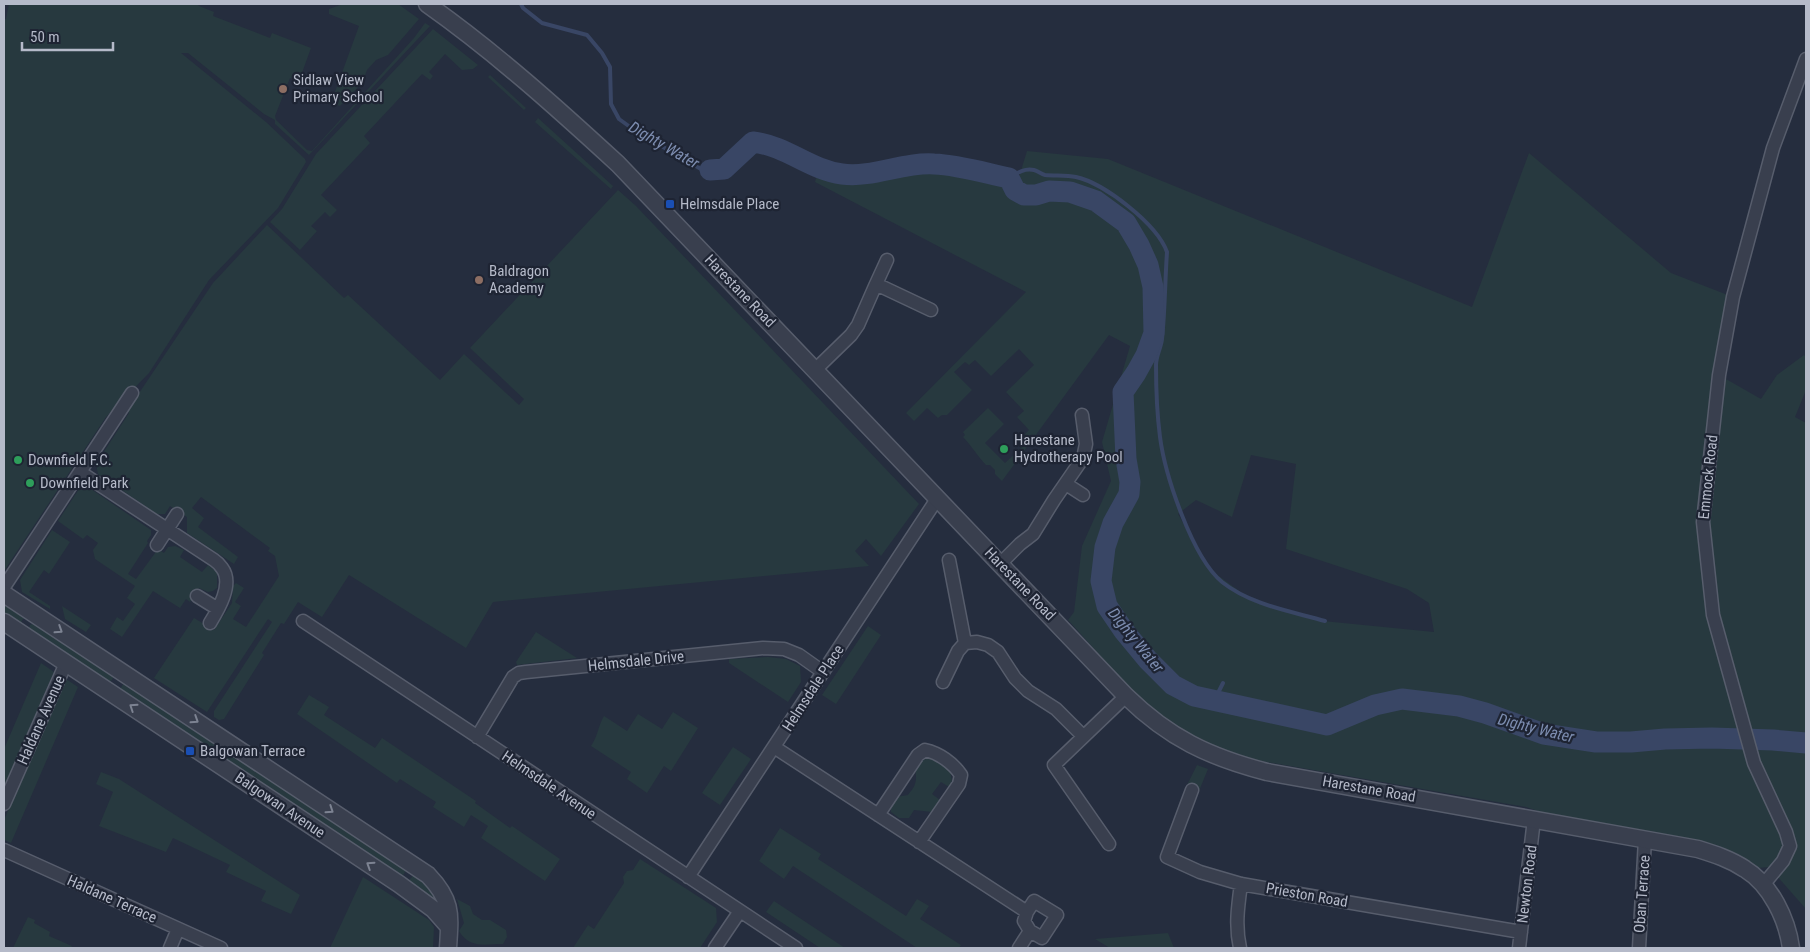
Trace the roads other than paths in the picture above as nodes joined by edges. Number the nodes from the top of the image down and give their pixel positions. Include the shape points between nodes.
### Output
1 (427, 4) edge
2 (1806, 59) edge
3 (887, 260) dead end
4 (876, 284) junction
5 (932, 310) dead end
6 (815, 370) junction
7 (132, 393) dead end
8 (1082, 415) dead end
9 (80, 472) junction
10 (1066, 484) junction
11 (1084, 495) dead end
12 (938, 499) junction
13 (177, 514) dead end
14 (167, 530) junction
15 (157, 545) dead end
16 (949, 560) dead end
17 (1000, 564) junction
18 (4, 587) edge
19 (4, 594) edge
20 (197, 596) dead end
21 (218, 609) junction
22 (35, 615) junction
23 (303, 621) dead end
24 (4, 622) edge
25 (210, 623) dead end
26 (22, 634) junction
27 (965, 643) junction
28 (66, 663) junction
29 (823, 672) junction
30 (125, 674) junction
31 (943, 682) dead end
32 (112, 693) junction
33 (1126, 696) junction
34 (1083, 736) junction
35 (477, 737) junction
36 (774, 746) junction
37 (1192, 790) dead end
38 (4, 804) edge
39 (878, 814) junction
40 (1534, 819) junction
41 (1646, 839) junction
42 (919, 842) junction
43 (1110, 844) dead end
44 (4, 850) edge
45 (412, 864) junction
46 (688, 877) junction
47 (399, 884) junction
48 (1241, 884) junction
49 (1763, 885) junction
50 (740, 911) junction
51 (1027, 912) junction
52 (449, 927) junction
53 (178, 929) junction
54 (1030, 931) junction
55 (1521, 932) junction
56 (170, 948) edge
57 (221, 948) edge
58 (448, 948) edge
59 (715, 948) edge
60 (796, 948) edge
61 (1019, 948) edge
62 (1240, 948) edge
63 (1519, 948) edge
64 (1639, 948) edge
65 (1791, 948) edge

1 - 6 street, Harestane Road via 550,102 618,164
2 - 49 street, Emmock Road via 1773,148 1733,298 1719,375 1703,522 1713,615 1754,763 1790,846 1783,862
3 - 4 street
4 - 5 street
4 - 6 street via 851,335
6 - 12 street, Harestane Road
7 - 9 street
8 - 10 street via 1085,453
9 - 14 street
9 - 18 street
10 - 11 street
10 - 17 street via 1033,534
12 - 17 street, Harestane Road
12 - 29 street, Helmsdale Place
13 - 14 street
14 - 15 street
14 - 21 street via 223,569 225,594
16 - 27 street
17 - 33 street, Harestane Road
19 - 22 street, Balgowan Avenue
20 - 21 street
21 - 25 street
22 - 26 street via 26,623
22 -> 30 street, Balgowan Avenue
23 - 35 street, Helmsdale Avenue
24 - 26 street, Balgowan Avenue
26 - 28 street, Balgowan Avenue
27 - 31 street
27 - 34 street via 988,645 998,652 1028,691 1056,709
28 - 32 street, Balgowan Avenue
28 - 38 street, Haldane Avenue
29 - 35 street, Helmsdale Drive via 799,655 763,648 519,673
29 - 36 street, Helmsdale Place
30 - 32 street
30 -> 45 street, Balgowan Avenue
47 -> 32 street, Balgowan Avenue
33 - 34 street
33 - 40 street, Harestane Road via 1169,733 1199,750 1234,763 1267,772
34 - 43 street via 1054,765
35 - 46 street, Helmsdale Avenue
36 - 39 street
36 - 46 street, Helmsdale Place
37 - 48 street, Prieston Road via 1167,857 1200,872
39 - 42 street
39 - 42 street via 918,755 925,750 956,767 962,775 959,784
40 - 41 street, Harestane Road
40 - 55 street, Newton Road
41 - 49 street, Harestane Road via 1724,857
41 - 64 street, Oban Terrace
42 - 51 street
44 - 53 street, Haldane Terrace
45 - 47 street via 408,875
45 - 52 street, Balgowan Avenue via 440,887 449,906
46 - 50 street, Helmsdale Avenue
47 - 52 street, Balgowan Avenue via 434,909
48 - 55 street, Prieston Road
48 - 62 street via 1237,917
49 - 65 street, Harestane Road via 1782,916
50 - 59 street
50 - 60 street, Helmsdale Avenue
51 - 54 street via 1024,921
51 - 54 street via 1034,900 1057,915 1042,938
52 - 58 street
53 - 56 street
53 - 57 street, Haldane Terrace
54 - 61 street
55 - 63 street, Newton Road

